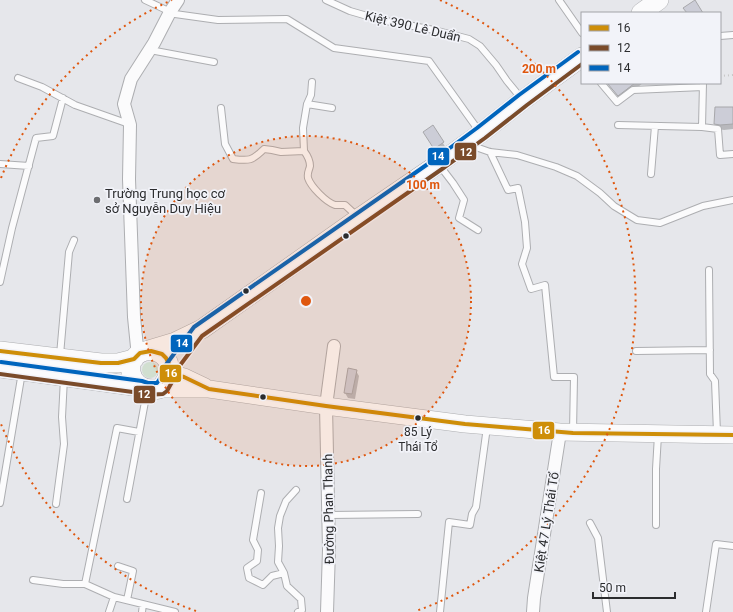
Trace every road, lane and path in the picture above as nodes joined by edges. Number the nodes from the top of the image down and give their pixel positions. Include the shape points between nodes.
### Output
1 (146, 0) edge
2 (178, 0) edge
3 (326, 0) edge
4 (559, 0) edge
5 (659, 0) edge
6 (170, 12) junction
7 (642, 12) edge
8 (581, 32) edge
9 (733, 35) edge
10 (721, 36) edge
11 (150, 50) junction
12 (581, 59) edge
13 (214, 62) dead end
14 (721, 76) edge
15 (733, 76) edge
16 (18, 78) dead end
17 (312, 82) dead end
18 (602, 84) edge
19 (703, 85) edge
20 (63, 98) junction
21 (523, 100) junction
22 (307, 104) junction
23 (221, 108) dead end
24 (332, 108) dead end
25 (130, 124) junction
26 (618, 125) dead end
27 (655, 126) junction
28 (702, 127) junction
29 (473, 138) junction
30 (304, 151) junction
31 (490, 152) junction
32 (733, 154) edge
33 (0, 164) edge
34 (438, 164) junction
35 (28, 166) junction
36 (650, 174) dead end
37 (733, 200) edge
38 (359, 218) junction
39 (478, 230) dead end
40 (74, 240) dead end
41 (709, 270) dead end
42 (0, 282) edge
43 (198, 332) junction
44 (334, 346) dead end
45 (710, 350) junction
46 (0, 351) edge
47 (636, 351) dead end
48 (139, 355) junction
49 (0, 368) edge
50 (62, 368) junction
51 (22, 371) junction
52 (170, 371) junction
53 (149, 389) junction
54 (209, 389) junction
55 (326, 406) junction
56 (487, 426) junction
57 (139, 432) junction
58 (566, 433) junction
59 (658, 434) junction
60 (725, 435) edge
61 (296, 490) dead end
62 (261, 493) dead end
63 (127, 498) dead end
64 (0, 503) edge
65 (56, 504) dead end
66 (329, 514) junction
67 (418, 514) dead end
68 (590, 522) dead end
69 (656, 525) dead end
70 (733, 546) edge
71 (118, 566) dead end
72 (284, 573) junction
73 (33, 580) dead end
74 (84, 584) junction
75 (114, 597) junction
76 (127, 600) junction
77 (143, 604) junction
78 (109, 612) edge
79 (142, 612) edge
80 (175, 612) edge
81 (298, 612) edge
82 (327, 612) edge
83 (440, 612) edge
84 (533, 612) edge
85 (607, 612) edge
86 (706, 612) edge

1 - 6 lane
2 - 6 street
3 - 21 lane, Kiệt 390 Lê Duẩn via 381,20 469,39 480,46
4 - 8 lane
5 - 7 main road
6 - 11 street
6 - 29 lane via 218,20 287,19 334,48 429,61
9 - 10 lane
11 - 13 lane
11 - 25 street via 131,79 124,104
12 - 21 main road
14 - 15 path
16 - 20 lane
17 - 22 lane
18 - 19 lane via 617,102 633,90
19 - 28 lane
20 - 25 lane via 75,105
20 - 35 lane via 54,136 36,138
21 - 29 main road
22 - 24 lane
22 - 30 lane via 302,128
23 - 30 lane via 225,144 233,159 246,161 256,157 264,149 281,152
25 - 48 street via 134,316
26 - 27 lane
27 - 28 lane
27 - 36 lane
28 - 32 lane via 718,129 720,155
29 - 31 lane
29 - 34 main road
30 - 38 lane via 309,159 310,166 307,171 311,185 328,201 335,205 345,205
31 - 37 lane via 517,155 577,176 636,220 660,223 703,206
31 - 58 lane via 508,190 518,188 527,248 522,264 531,289 545,285 554,376 574,377
33 - 35 lane
34 - 38 main road
34 - 39 lane via 464,200 459,218
35 - 42 lane
38 - 43 main road
40 - 50 lane via 69,252
41 - 45 lane
43 - 48 main road
43 - 52 main road
44 - 55 street, Đường Phan Thanh
45 - 47 lane
45 - 60 lane via 710,374 715,381
46 - 50 main road
48 - 50 main road via 118,363
48 - 52 main road via 151,350 162,354 169,364
48 - 53 main road via 131,365 132,378 136,383
49 - 51 main road
50 - 51 main road
50 - 53 main road
50 - 65 lane via 64,444
51 - 64 lane
52 - 53 main road via 162,387
52 - 54 street
53 - 54 street
53 - 57 lane
54 - 55 street
55 - 56 street
55 - 66 street, Đường Phan Thanh
56 - 58 street
56 - 83 lane via 476,507 470,525 449,522
57 - 63 lane
57 - 74 lane via 117,428
58 - 59 street
58 - 84 street, Kiệt 47 Lý Thái Tổ
59 - 60 street
59 - 69 lane
61 - 72 lane via 286,501 278,528 278,562
62 - 72 lane via 253,540 258,550 257,561 247,568 249,578 263,585 272,576
66 - 67 lane
66 - 82 street, Đường Phan Thanh
68 - 85 lane via 598,538
70 - 86 lane via 716,544
71 - 76 lane via 133,571
72 - 81 lane via 287,586 301,599 302,610
73 - 74 lane
74 - 75 lane
75 - 76 lane
75 - 78 lane
76 - 77 lane
77 - 79 lane
77 - 80 lane

